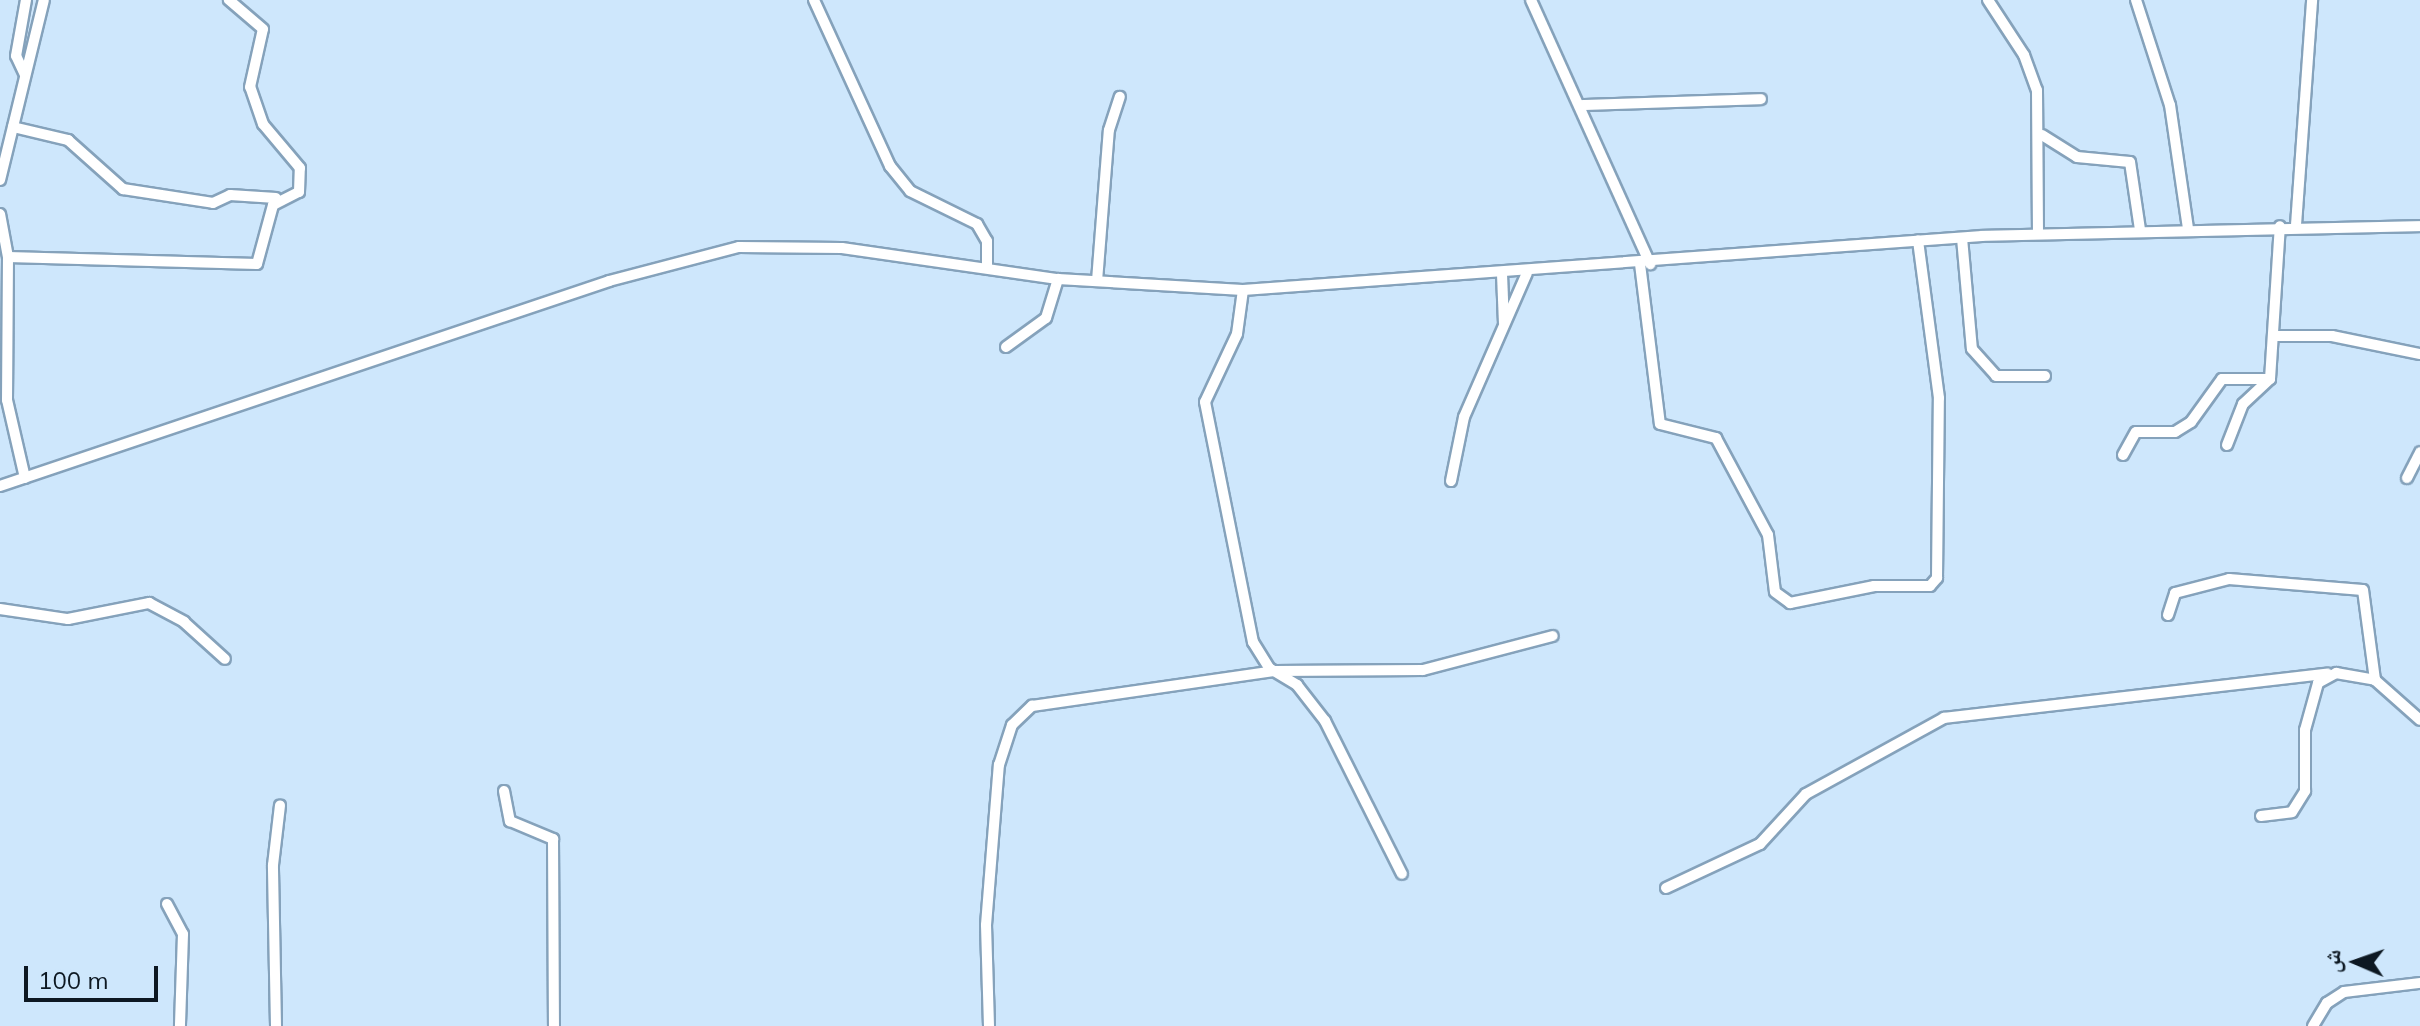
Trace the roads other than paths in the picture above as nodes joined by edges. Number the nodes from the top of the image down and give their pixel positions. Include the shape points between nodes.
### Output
1 (26, 0) edge
2 (44, 0) edge
3 (229, 0) edge
4 (814, 0) edge
5 (1531, 0) edge
6 (1988, 0) edge
7 (2136, 0) edge
8 (2312, 0) edge
9 (25, 75) junction
10 (1120, 97) dead end
11 (1761, 99) dead end
12 (1582, 105) junction
13 (13, 127) junction
14 (2042, 135) junction
15 (0, 180) edge
16 (276, 198) junction
17 (0, 214) edge
18 (2296, 225) junction
19 (2280, 226) junction
20 (2420, 226) edge
21 (2188, 228) junction
22 (2140, 230) junction
23 (2038, 233) junction
24 (1962, 238) junction
25 (1918, 240) junction
26 (8, 257) junction
27 (1645, 264) junction
28 (987, 268) junction
29 (1527, 273) junction
30 (1502, 274) junction
31 (1058, 279) junction
32 (1097, 281) junction
33 (1243, 290) junction
34 (1504, 325) junction
35 (2277, 336) junction
36 (1006, 347) dead end
37 (2420, 354) edge
38 (2045, 376) dead end
39 (2270, 379) junction
40 (2227, 445) dead end
41 (2420, 452) edge
42 (2123, 455) dead end
43 (25, 478) junction
44 (2407, 478) dead end
45 (1451, 481) dead end
46 (0, 486) edge
47 (0, 609) edge
48 (2168, 615) dead end
49 (1553, 636) dead end
50 (225, 659) dead end
51 (1275, 671) junction
52 (2327, 674) junction
53 (2375, 680) junction
54 (2420, 720) edge
55 (504, 791) dead end
56 (280, 805) dead end
57 (2261, 816) dead end
58 (1402, 874) dead end
59 (1666, 888) dead end
60 (167, 904) dead end
61 (2420, 983) edge
62 (180, 1026) edge
63 (276, 1026) edge
64 (554, 1026) edge
65 (989, 1026) edge
66 (2313, 1026) edge

1 - 9 street via 16,56
2 - 9 street
3 - 16 street via 263,29 250,87 263,124 300,168 299,192
4 - 28 street via 890,166 910,191 977,224 987,241
5 - 12 street
6 - 14 street via 2033,72
7 - 21 street via 2170,105
8 - 18 street
9 - 13 street
10 - 32 street via 1107,140
11 - 12 street
12 - 27 street
13 - 15 street
13 - 16 street via 68,140 104,179 150,196 213,203 230,195
14 - 22 street via 2077,157 2130,162
14 - 23 street
16 - 26 street via 254,267
17 - 26 street
18 - 19 street
18 - 20 street
19 - 21 street
19 - 35 street
21 - 22 street
22 - 23 street
23 - 24 street
24 - 25 street
24 - 38 street via 1972,349 1996,376
25 - 27 street
25 - 27 street via 1939,398 1937,578 1930,586 1874,586 1790,603 1775,592 1768,535 1716,438 1660,424
26 - 43 street via 7,400
27 - 29 street
28 - 31 street
28 - 43 street via 794,244 713,250
29 - 30 street
29 - 34 street
30 - 33 street
30 - 34 street
31 - 32 street
31 - 36 street via 1046,318
32 - 33 street
33 - 51 street via 1237,334 1205,402 1253,642
34 - 45 street via 1464,417
35 - 37 street via 2332,336
35 - 39 street
39 - 40 street via 2243,404
39 - 42 street via 2222,379 2191,422 2175,432 2136,432
41 - 44 street
43 - 46 street
47 - 50 street via 68,619 149,603 184,622
48 - 53 street via 2175,593 2229,579 2363,590
49 - 51 street via 1423,670
51 - 58 street via 1297,685 1325,721
51 - 65 street via 1040,704 1012,725 999,765 986,925
52 - 53 street
52 - 57 street via 2310,701 2305,791 2292,812
52 - 59 street via 1944,718 1806,794 1760,844
53 - 54 street
55 - 64 street via 510,821 553,839
56 - 63 street via 273,865
60 - 62 street via 177,912 184,943
61 - 66 street via 2344,992 2327,1003

